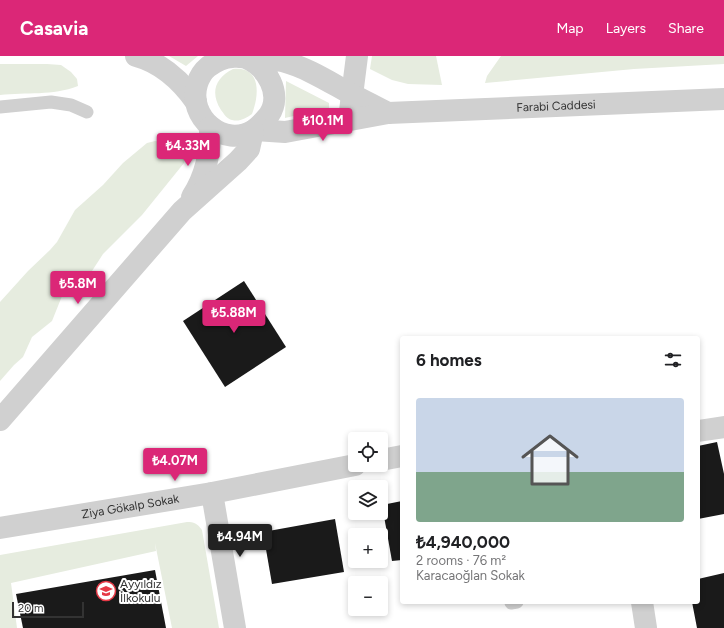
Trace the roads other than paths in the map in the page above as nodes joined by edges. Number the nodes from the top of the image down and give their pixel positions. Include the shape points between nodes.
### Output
1 (136, 56) edge
2 (357, 56) edge
3 (242, 57) edge
4 (352, 94) junction
5 (724, 98) edge
6 (196, 102) junction
7 (0, 108) edge
8 (87, 112) dead end
9 (388, 113) junction
10 (350, 119) junction
11 (210, 127) junction
12 (254, 130) junction
13 (182, 212) junction
14 (0, 420) edge
15 (724, 427) edge
16 (700, 431) edge
17 (400, 456) edge
18 (388, 459) edge
19 (348, 466) edge
20 (212, 493) junction
21 (0, 528) edge
22 (642, 604) edge
23 (235, 628) edge
24 (646, 628) edge

1 - 6 street via 169,73
2 - 4 street
3 - 4 street via 280,61 298,66
3 - 6 street via 224,58 206,69 198,82
3 - 12 street via 260,66 268,74 272,86 273,106 263,123
4 - 9 street
4 - 10 street
5 - 9 street, Farabi Caddesi
6 - 11 street via 203,120
7 - 8 lane via 51,102 71,105
9 - 10 street, Farabi Caddesi
10 - 12 street, Farabi Caddesi via 285,132
11 - 12 street via 222,134 230,135
11 - 13 street via 209,157 200,183
12 - 13 street via 249,149
13 - 14 street
15 - 16 street
17 - 18 street
19 - 20 street, Ziya Gökalp Sokak
20 - 21 street, Ziya Gökalp Sokak
20 - 23 street
22 - 24 street

